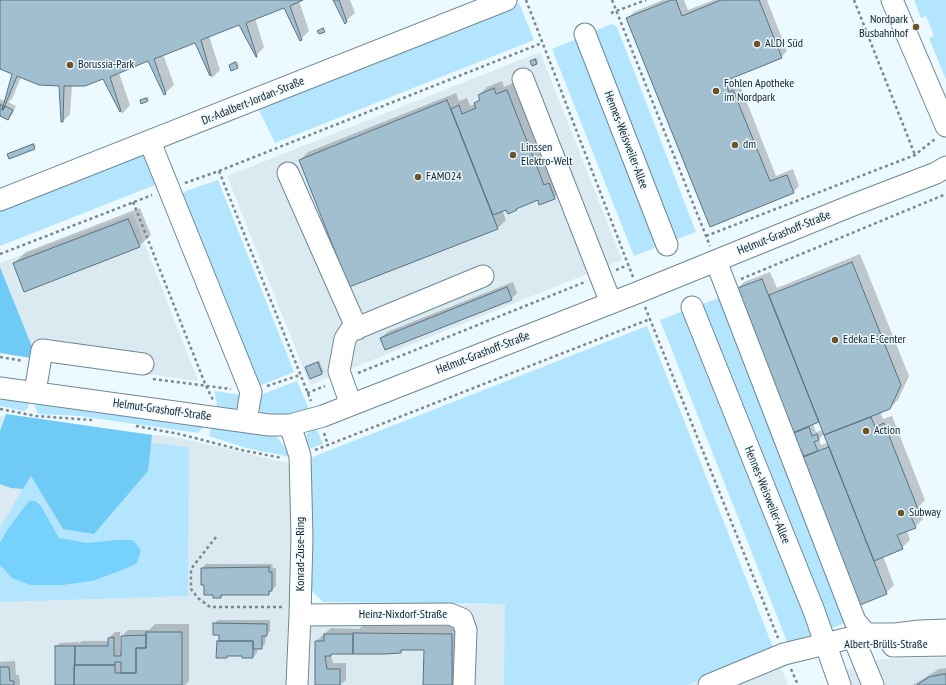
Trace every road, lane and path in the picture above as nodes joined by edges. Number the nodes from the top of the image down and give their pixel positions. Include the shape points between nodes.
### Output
1 (506, 0) edge
2 (526, 0) edge
3 (612, 0) edge
4 (646, 0) edge
5 (854, 0) edge
6 (892, 0) edge
7 (617, 11) junction
8 (611, 13) dead end
9 (585, 34) dead end
10 (542, 43) junction
11 (523, 79) dead end
12 (943, 131) edge
13 (150, 142) junction
14 (915, 155) junction
15 (946, 166) edge
16 (219, 171) junction
17 (288, 173) dead end
18 (169, 189) junction
19 (946, 194) edge
20 (0, 200) edge
21 (134, 202) junction
22 (706, 236) junction
23 (667, 246) dead end
24 (0, 254) edge
25 (716, 261) junction
26 (628, 265) junction
27 (483, 276) dead end
28 (601, 276) junction
29 (726, 285) junction
30 (639, 292) junction
31 (611, 303) junction
32 (692, 306) dead end
33 (650, 319) junction
34 (357, 329) junction
35 (143, 364) dead end
36 (300, 375) junction
37 (342, 379) junction
38 (206, 386) dead end
39 (0, 388) edge
40 (35, 392) junction
41 (251, 392) junction
42 (307, 393) junction
43 (351, 405) junction
44 (1, 409) edge
45 (0, 414) edge
46 (317, 418) junction
47 (98, 421) dead end
48 (246, 421) junction
49 (290, 425) junction
50 (136, 426) dead end
51 (300, 456) junction
52 (216, 537) dead end
53 (300, 611) junction
54 (946, 630) edge
55 (862, 640) junction
56 (826, 644) junction
57 (946, 645) edge
58 (784, 654) junction
59 (297, 685) edge
60 (464, 685) edge
61 (709, 685) edge
62 (798, 685) edge
63 (840, 685) edge
64 (873, 685) edge

1 - 13 street, Dr.-Adalbert-Jordan-Straße
2 - 10 path
3 - 7 path
4 - 7 path
5 - 14 path
6 - 12 street
7 - 8 path
7 - 22 path
9 - 23 street, Hennes-Weisweiler-Allee
10 - 16 path
10 - 26 path
11 - 28 street
12 - 14 path
13 - 18 street
13 - 20 street, Dr.-Adalbert-Jordan-Straße
14 - 22 path
15 - 25 street, Helmut-Grashoff-Straße via 936,173
16 - 18 path
16 - 36 path
17 - 34 street
18 - 21 path
18 - 41 street
19 - 29 path
21 - 24 path
21 - 38 path
22 - 25 path
25 - 29 street
25 - 30 street, Helmut-Grashoff-Straße
26 - 28 path
26 - 30 path
27 - 34 street
28 - 31 street
28 - 37 path
29 - 55 street
30 - 31 street, Helmut-Grashoff-Straße
30 - 33 path
31 - 43 street, Helmut-Grashoff-Straße
32 - 56 street, Hennes-Weisweiler-Allee
33 - 51 path
33 - 58 path
34 - 37 street via 350,331 345,339 338,371
35 - 40 street via 42,350
36 - 41 path
36 - 42 path
37 - 42 path
37 - 43 street
39 - 40 street, Helmut-Grashoff-Straße
40 - 48 street, Helmut-Grashoff-Straße
41 - 48 street
42 - 46 path
43 - 46 street, Helmut-Grashoff-Straße
44 - 45 path
44 - 47 path via 36,416
46 - 49 street, Helmut-Grashoff-Straße
48 - 49 street, Helmut-Grashoff-Straße
49 - 51 street, Konrad-Zuse-Ring
50 - 51 path via 284,459
51 - 53 street, Konrad-Zuse-Ring
52 - 53 path via 191,569 191,589 198,598 210,607
53 - 59 street, Konrad-Zuse-Ring
53 - 60 street, Heinz-Nixdorf-Straße via 450,614 462,619 466,630
54 - 55 street, Albert-Brülls-Straße via 920,631
55 - 56 street, Albert-Brülls-Straße
55 - 57 street, Albert-Brülls-Straße
55 - 64 street
56 - 58 street, Albert-Brülls-Straße
56 - 63 street, Hennes-Weisweiler-Allee
58 - 61 street, Albert-Brülls-Straße
58 - 62 path

